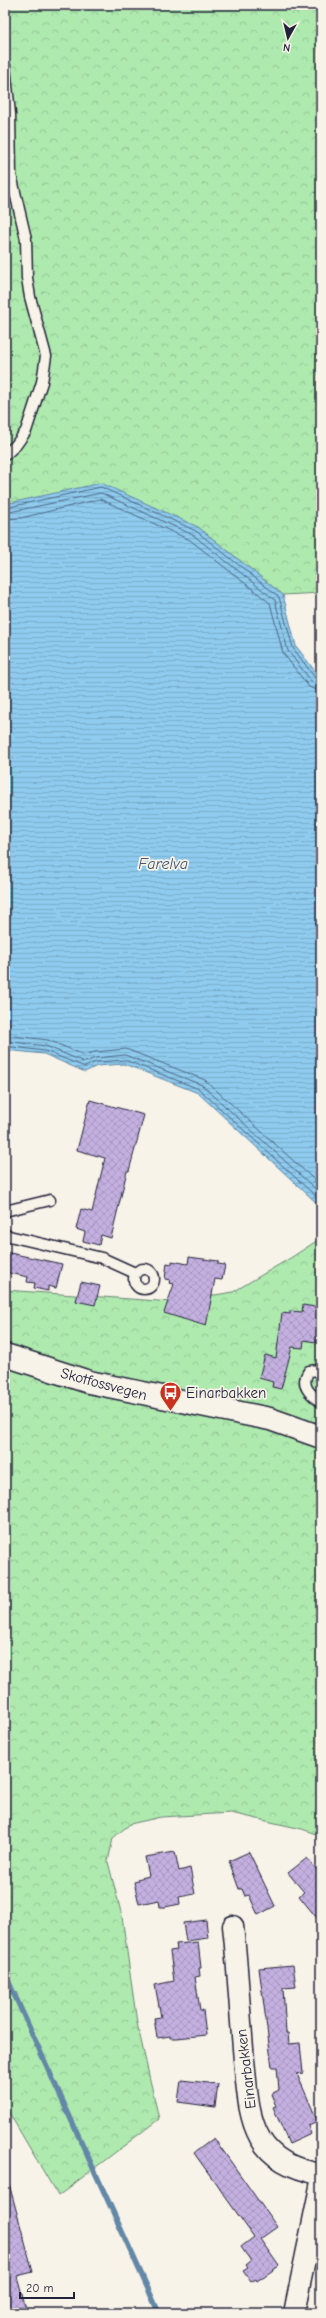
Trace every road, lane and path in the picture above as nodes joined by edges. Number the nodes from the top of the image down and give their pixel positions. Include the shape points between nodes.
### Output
1 (5, 66) edge
2 (5, 455) edge
3 (50, 1200) dead end
4 (5, 1211) edge
5 (5, 1235) edge
6 (135, 1273) dead end
7 (5, 1355) edge
8 (321, 1370) edge
9 (321, 1402) edge
10 (321, 1437) edge
11 (233, 1926) dead end
12 (321, 2174) edge
13 (321, 2182) edge
14 (294, 2313) edge

1 - 2 lane via 10,114 11,174 26,239 30,297 46,356 42,382 26,431
3 - 4 lane
5 - 6 lane via 102,1258
7 - 10 main road, Skotfossvegen via 89,1382 270,1419
8 - 9 lane via 309,1371 305,1381 306,1389
11 - 12 street, Einarbakken via 246,2075 254,2124 260,2138 283,2162 308,2172
13 - 14 street

